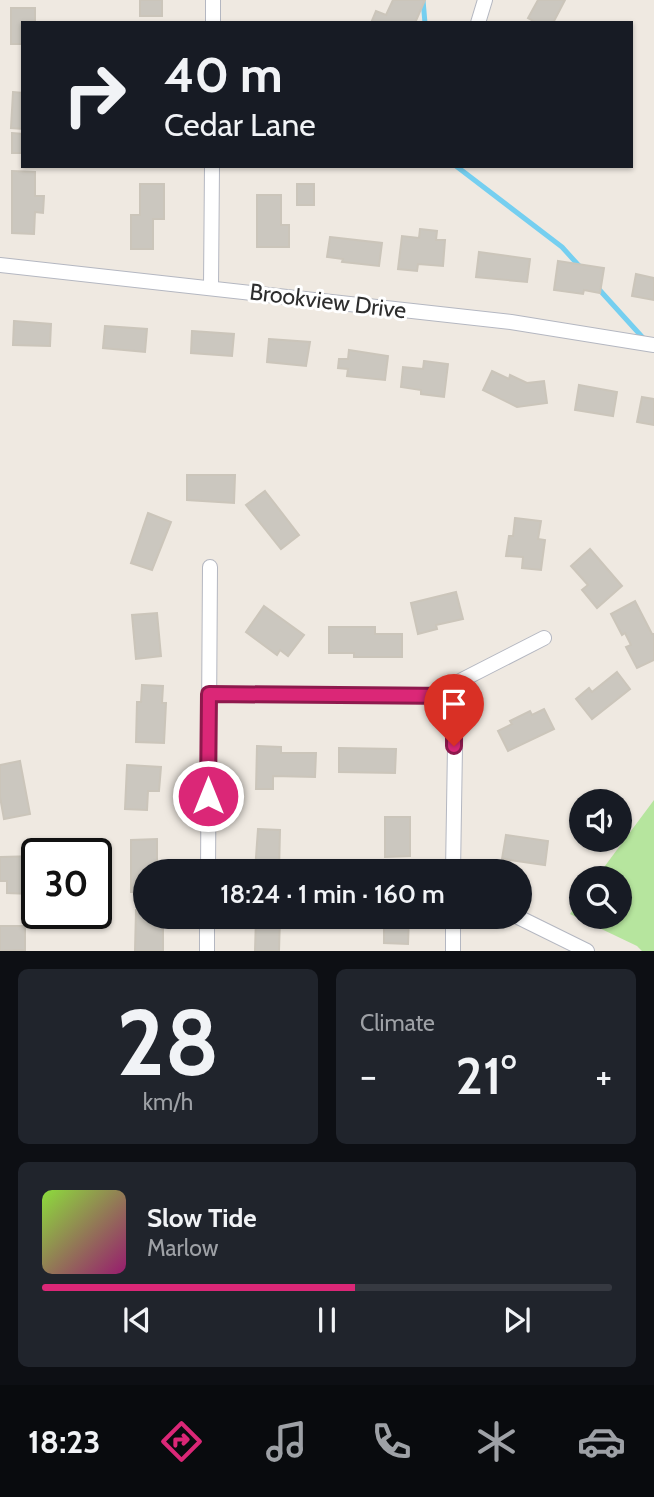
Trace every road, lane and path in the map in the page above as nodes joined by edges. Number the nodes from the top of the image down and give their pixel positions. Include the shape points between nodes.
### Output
1 (213, 0) edge
2 (485, 0) edge
3 (213, 21) edge
4 (479, 21) edge
5 (212, 168) edge
6 (0, 264) edge
7 (211, 287) junction
8 (654, 345) edge
9 (210, 567) dead end
10 (544, 638) dead end
11 (209, 694) junction
12 (454, 696) junction
13 (208, 859) edge
14 (453, 859) edge
15 (532, 924) edge
16 (207, 929) edge
17 (453, 929) edge
18 (207, 951) edge
19 (453, 951) edge
20 (586, 951) edge

1 - 3 street
2 - 4 street
5 - 7 street
6 - 7 street, Brookview Drive
7 - 8 street, Brookview Drive via 511,321
9 - 11 street
10 - 12 street via 456,683
11 - 12 street
11 - 13 street
12 - 14 street
15 - 20 street
16 - 18 street
17 - 19 street

